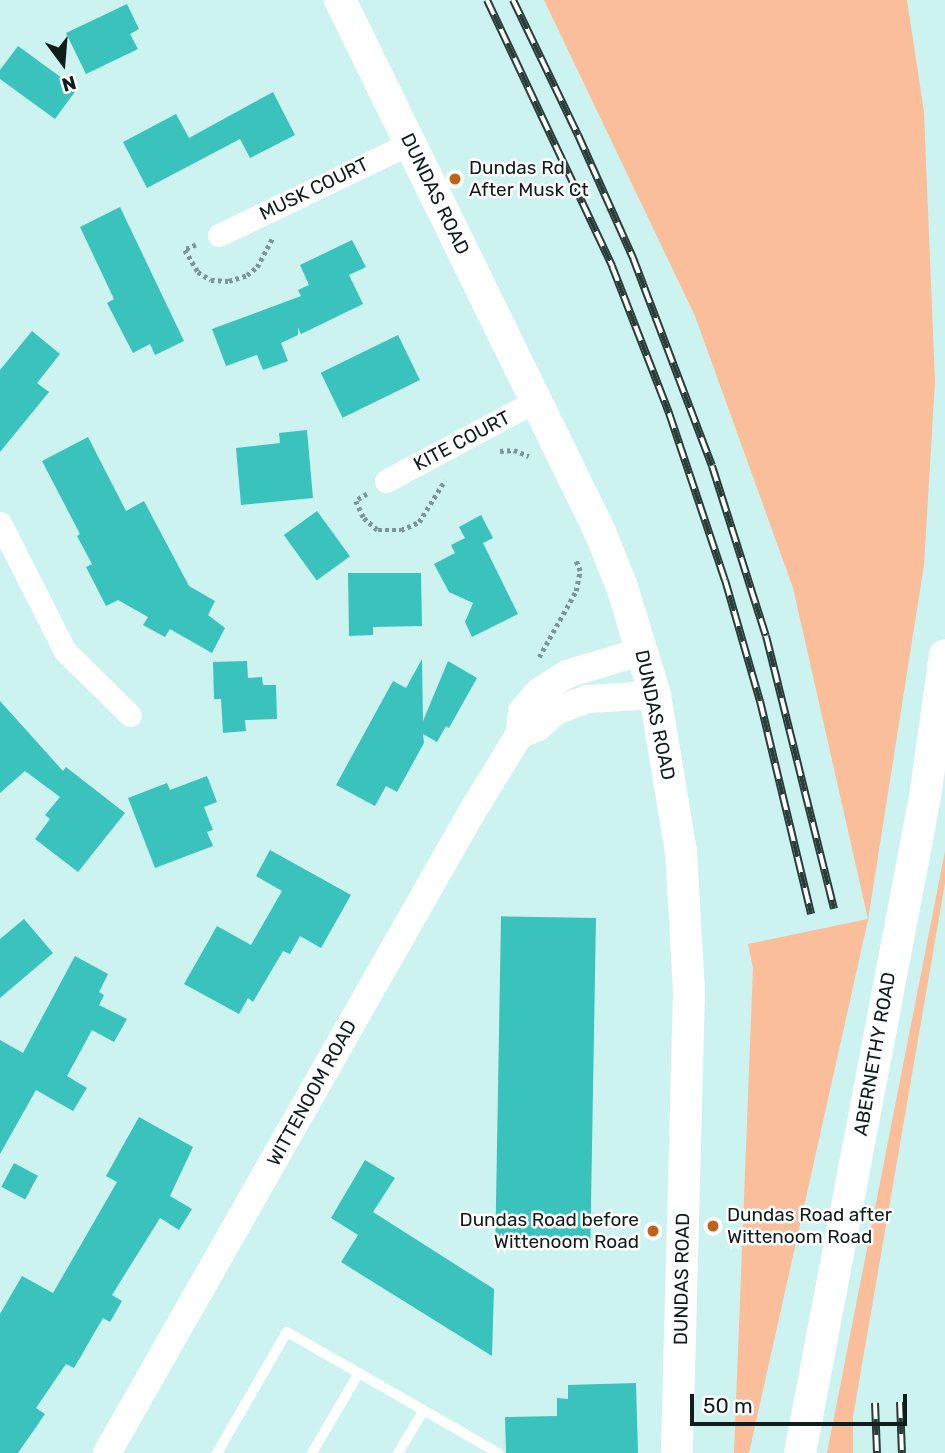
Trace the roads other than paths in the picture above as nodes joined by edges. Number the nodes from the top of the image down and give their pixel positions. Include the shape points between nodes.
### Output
1 (340, 0) edge
2 (410, 143) junction
3 (219, 235) road end
4 (537, 400) junction
5 (386, 481) road end
6 (0, 523) edge
7 (643, 651) junction
8 (945, 655) edge
9 (655, 695) junction
10 (130, 715) dead end
11 (519, 734) junction
12 (359, 1373) junction
13 (424, 1410) junction
14 (107, 1453) edge
15 (216, 1453) edge
16 (312, 1453) edge
17 (398, 1453) edge
18 (498, 1453) edge
19 (677, 1453) edge
20 (800, 1453) edge

1 - 2 main road, DUNDAS ROAD
2 - 3 street, MUSK COURT
2 - 4 main road, DUNDAS ROAD
4 - 5 street, KITE COURT
4 - 7 main road, DUNDAS ROAD via 600,531
6 - 10 street via 65,651
7 - 9 main road, DUNDAS ROAD
7 - 11 street, WITTENOOM ROAD via 567,674 540,691 522,711
8 - 20 main road, ABERNETHY ROAD via 925,797
9 - 11 street via 588,699 556,711 538,727
9 - 19 main road, DUNDAS ROAD via 681,852 689,991
11 - 14 street, WITTENOOM ROAD
12 - 13 lane
12 - 15 lane via 287,1332
12 - 16 lane
13 - 17 lane
13 - 18 lane

